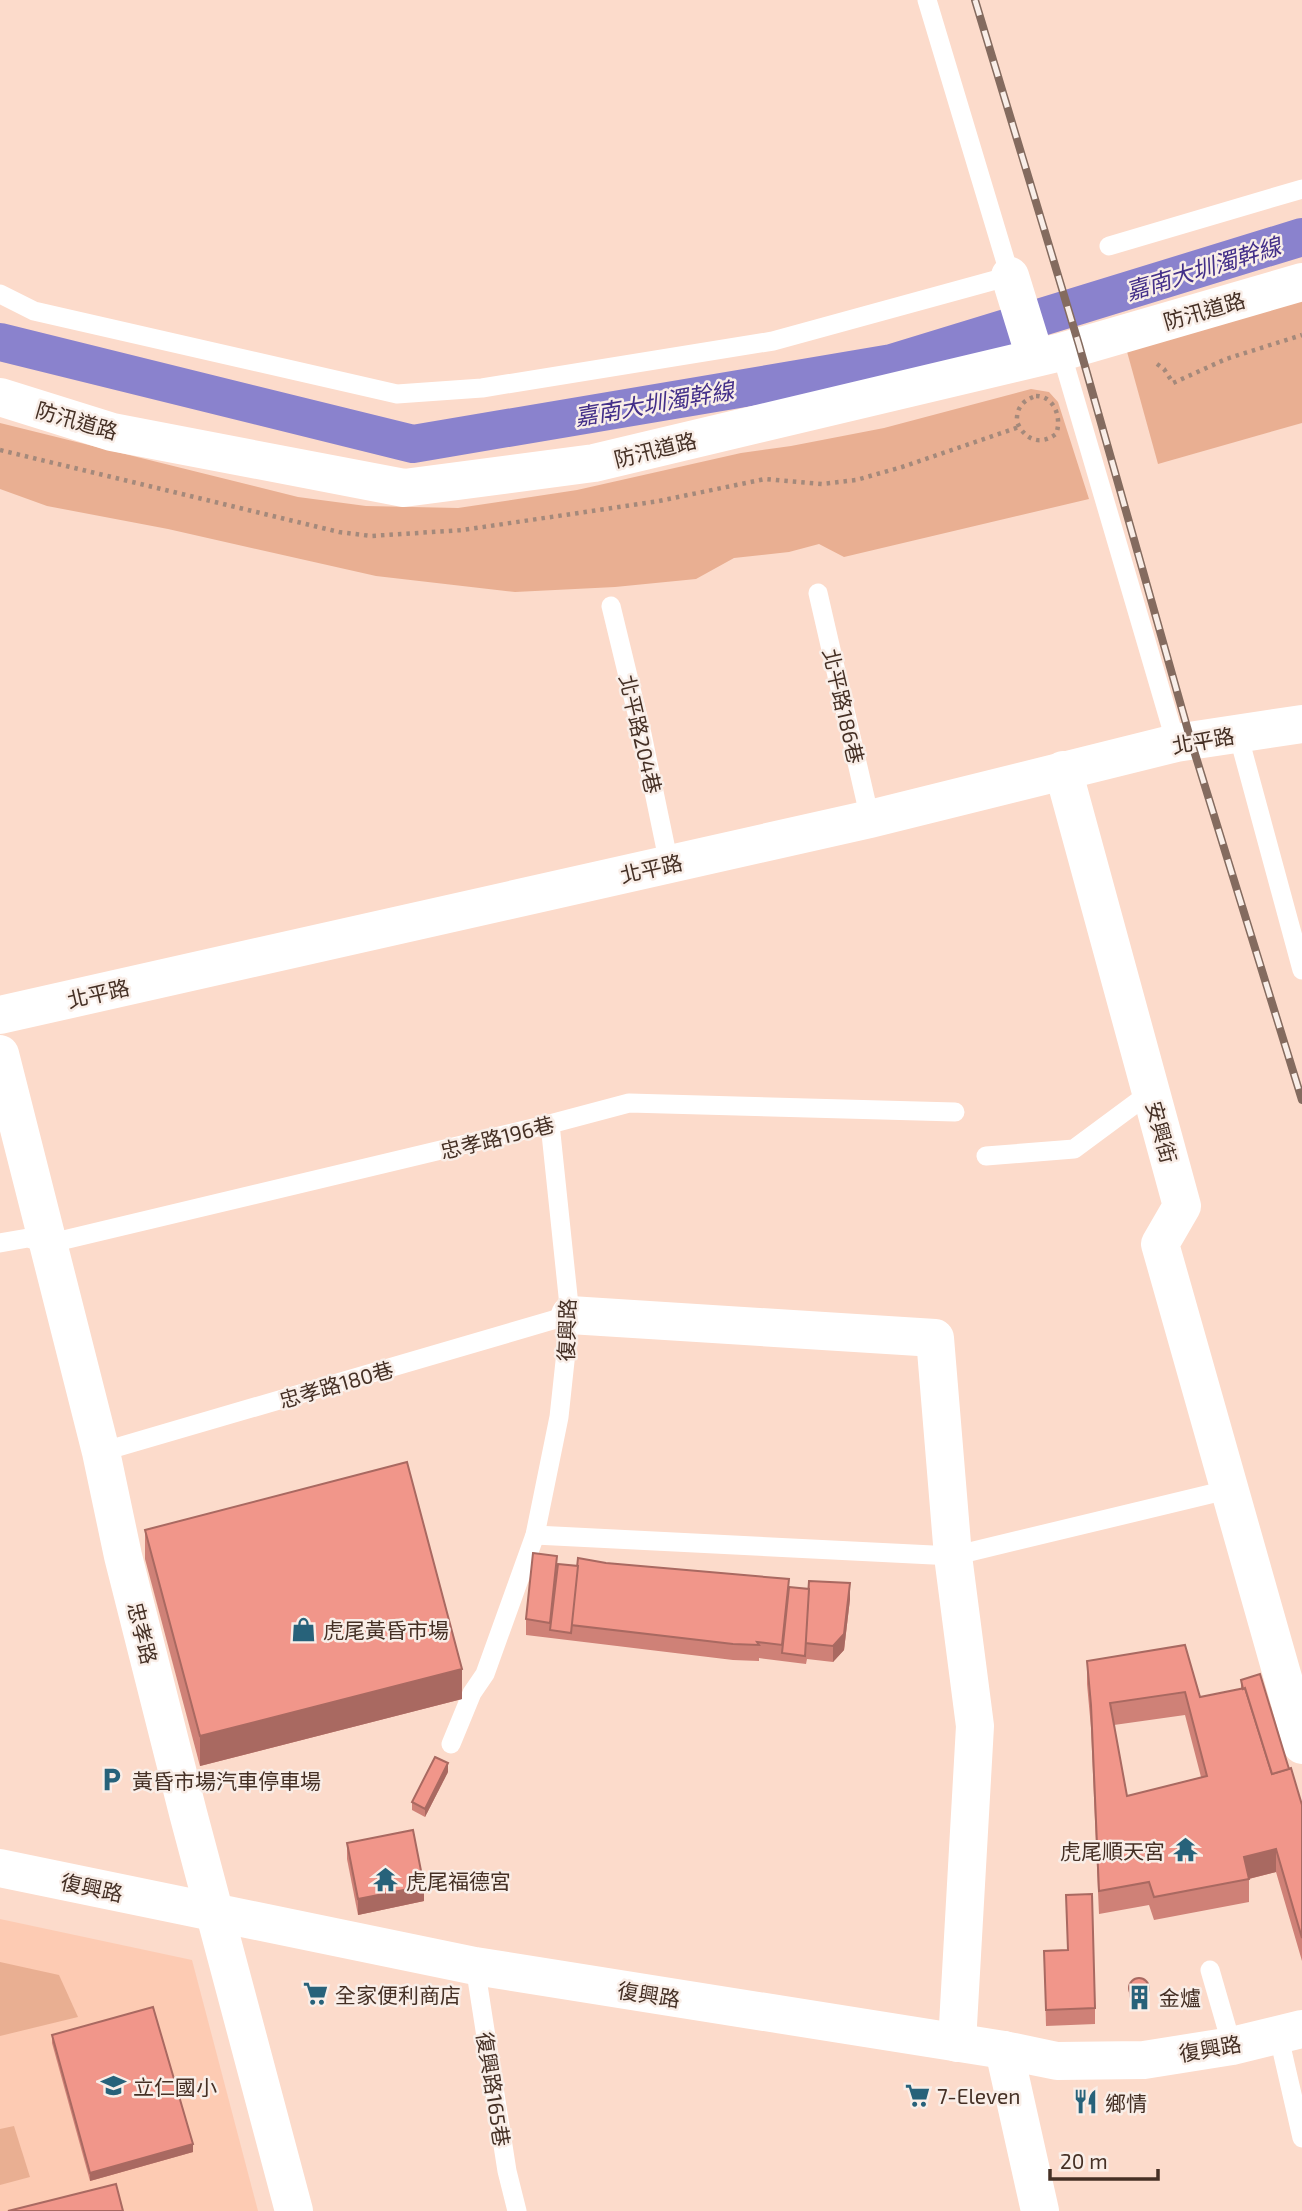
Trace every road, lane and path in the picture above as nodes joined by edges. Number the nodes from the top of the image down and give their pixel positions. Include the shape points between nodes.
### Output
1 (927, 0) edge
2 (1302, 189) edge
3 (1109, 246) dead end
4 (1010, 276) junction
5 (1302, 282) edge
6 (0, 294) edge
7 (1302, 334) edge
8 (1048, 354) junction
9 (1152, 361) dead end
10 (0, 397) edge
11 (1019, 427) joint
12 (818, 593) dead end
13 (611, 606) dead end
14 (1302, 724) edge
15 (1238, 734) junction
16 (1176, 743) junction
17 (1063, 770) junction
18 (870, 819) junction
19 (670, 863) junction
20 (1298, 943) edge
21 (1302, 970) edge
22 (0, 1015) edge
23 (0, 1054) edge
24 (1151, 1092) junction
25 (955, 1112) dead end
26 (550, 1124) junction
27 (986, 1156) dead end
28 (0, 1243) edge
29 (47, 1244) junction
30 (570, 1315) junction
31 (101, 1452) junction
32 (1231, 1489) junction
33 (535, 1535) junction
34 (953, 1556) junction
35 (451, 1745) dead end
36 (1302, 1745) edge
37 (0, 1868) edge
38 (215, 1914) junction
39 (475, 1966) junction
40 (1210, 1970) dead end
41 (1290, 2031) edge
42 (957, 2043) junction
43 (1232, 2046) junction
44 (1004, 2050) junction
45 (1302, 2138) edge
46 (294, 2211) edge
47 (517, 2211) edge
48 (1040, 2211) edge

1 - 4 lane
2 - 3 lane
4 - 6 lane via 774,341 482,388 397,394 34,311
4 - 8 street
5 - 8 street, 防汛道路
7 - 9 path via 1172,383
8 - 10 street, 防汛道路 via 594,463 404,488 112,432
8 - 16 lane
11 - 11 path via 1018,410 1025,400 1042,396 1053,405 1059,422 1050,438 1033,440
12 - 18 lane, 北平路186巷
13 - 19 lane, 北平路204巷
14 - 15 street, 北平路
15 - 16 street, 北平路
15 - 20 lane
16 - 17 street, 北平路
17 - 18 street, 北平路
17 - 24 street, 安興街
18 - 19 street, 北平路
19 - 22 street, 北平路
20 - 21 lane
23 - 29 street, 忠孝路
24 - 27 lane via 1074,1149
24 - 32 street, 安興街 via 1182,1206 1160,1244
25 - 26 lane, 忠孝路196巷 via 629,1103
26 - 29 lane, 忠孝路196巷
26 - 30 lane, 復興路
28 - 29 lane, 忠孝路196巷 via 28,1238
29 - 31 street, 忠孝路
30 - 31 lane, 忠孝路180巷
30 - 33 lane, 復興路 via 559,1417
30 - 34 street via 935,1338
31 - 38 street, 忠孝路 via 123,1556
32 - 34 lane
32 - 36 street, 安興街
33 - 34 lane
33 - 35 lane, 復興路 via 485,1674 472,1693
34 - 42 street via 975,1726
37 - 38 street, 復興路
38 - 39 street, 復興路
38 - 46 street, 忠孝路
39 - 42 street, 復興路
39 - 47 lane, 復興路165巷
40 - 43 lane
41 - 43 street, 復興路
41 - 45 lane
42 - 44 street, 復興路
43 - 44 street, 復興路 via 1144,2060 1057,2061
44 - 48 street

